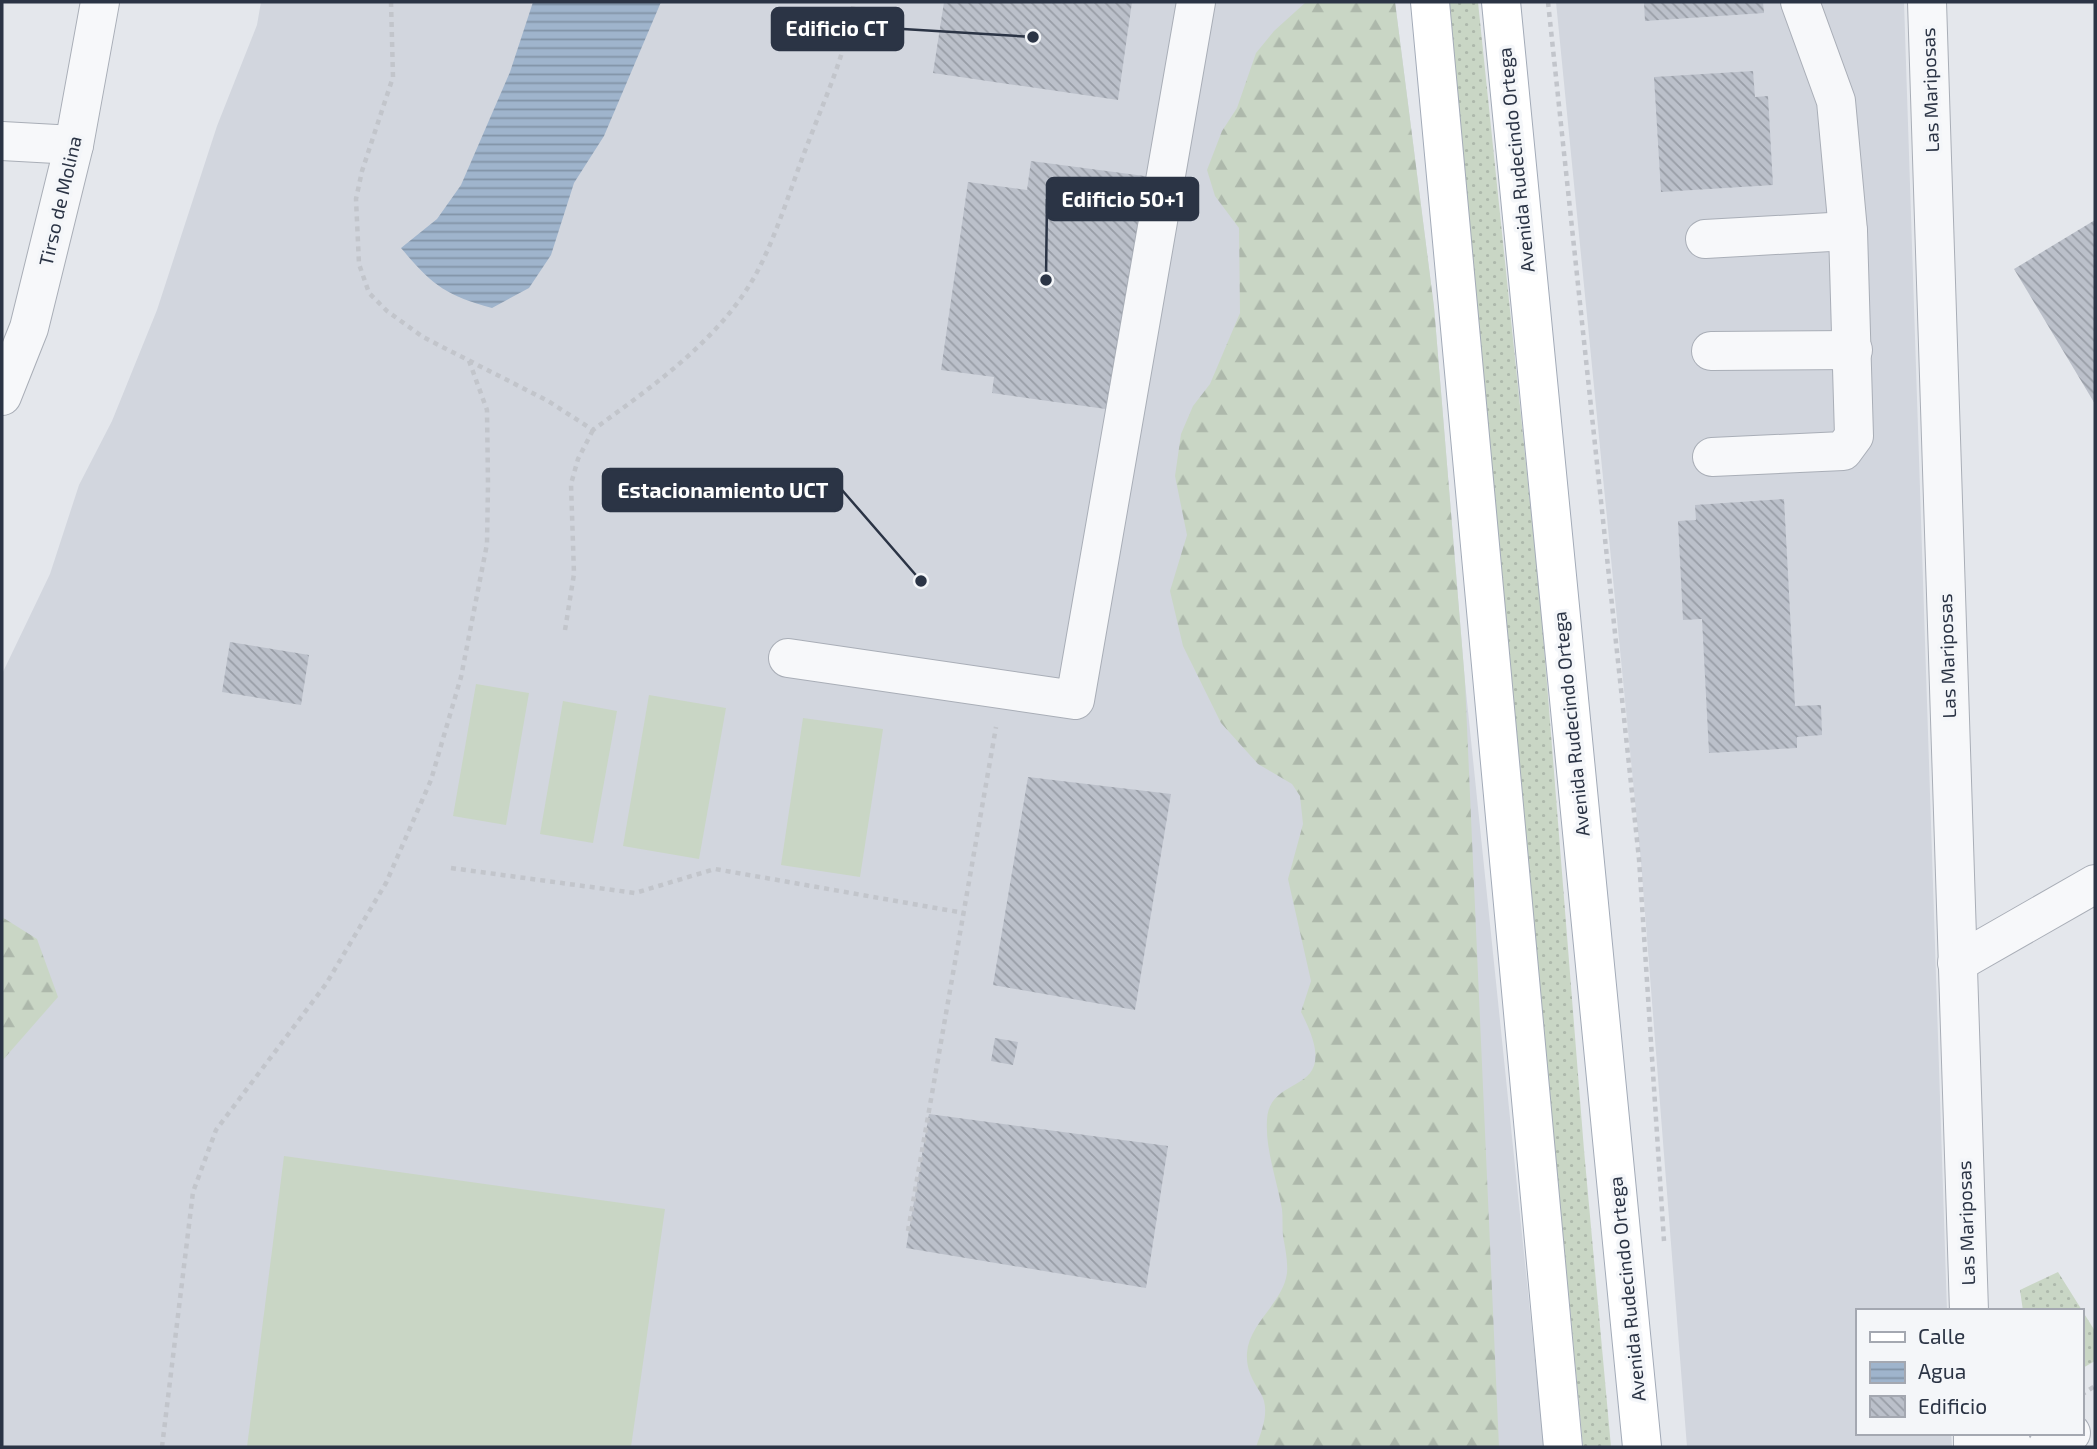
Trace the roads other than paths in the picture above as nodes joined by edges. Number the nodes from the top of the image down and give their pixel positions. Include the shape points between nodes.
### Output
1 (100, 2) edge
2 (1196, 2) edge
3 (1430, 2) edge
4 (1500, 2) edge
5 (1800, 2) edge
6 (1927, 2) edge
7 (2, 141) edge
8 (74, 145) junction
9 (1848, 230) junction
10 (1705, 239) dead end
11 (1853, 349) junction
12 (1711, 351) dead end
13 (2, 396) edge
14 (1712, 457) dead end
15 (788, 658) dead end
16 (2095, 884) edge
17 (1957, 963) junction
18 (1969, 1309) edge
19 (2067, 1435) edge
20 (1563, 1447) edge
21 (1642, 1447) edge
22 (2047, 1447) edge

1 - 8 street, Tirso de Molina
2 - 15 street via 1075,700
3 - 20 main road
4 - 21 main road, Avenida Rudecindo Ortega
5 - 9 street via 1836,101
6 - 17 street, Las Mariposas
7 - 8 street
8 - 13 street, Tirso de Molina via 29,328
9 - 10 street
9 - 11 street
11 - 12 street
11 - 14 street via 1853,436 1843,452
16 - 17 street
17 - 18 street, Las Mariposas
19 - 22 street

